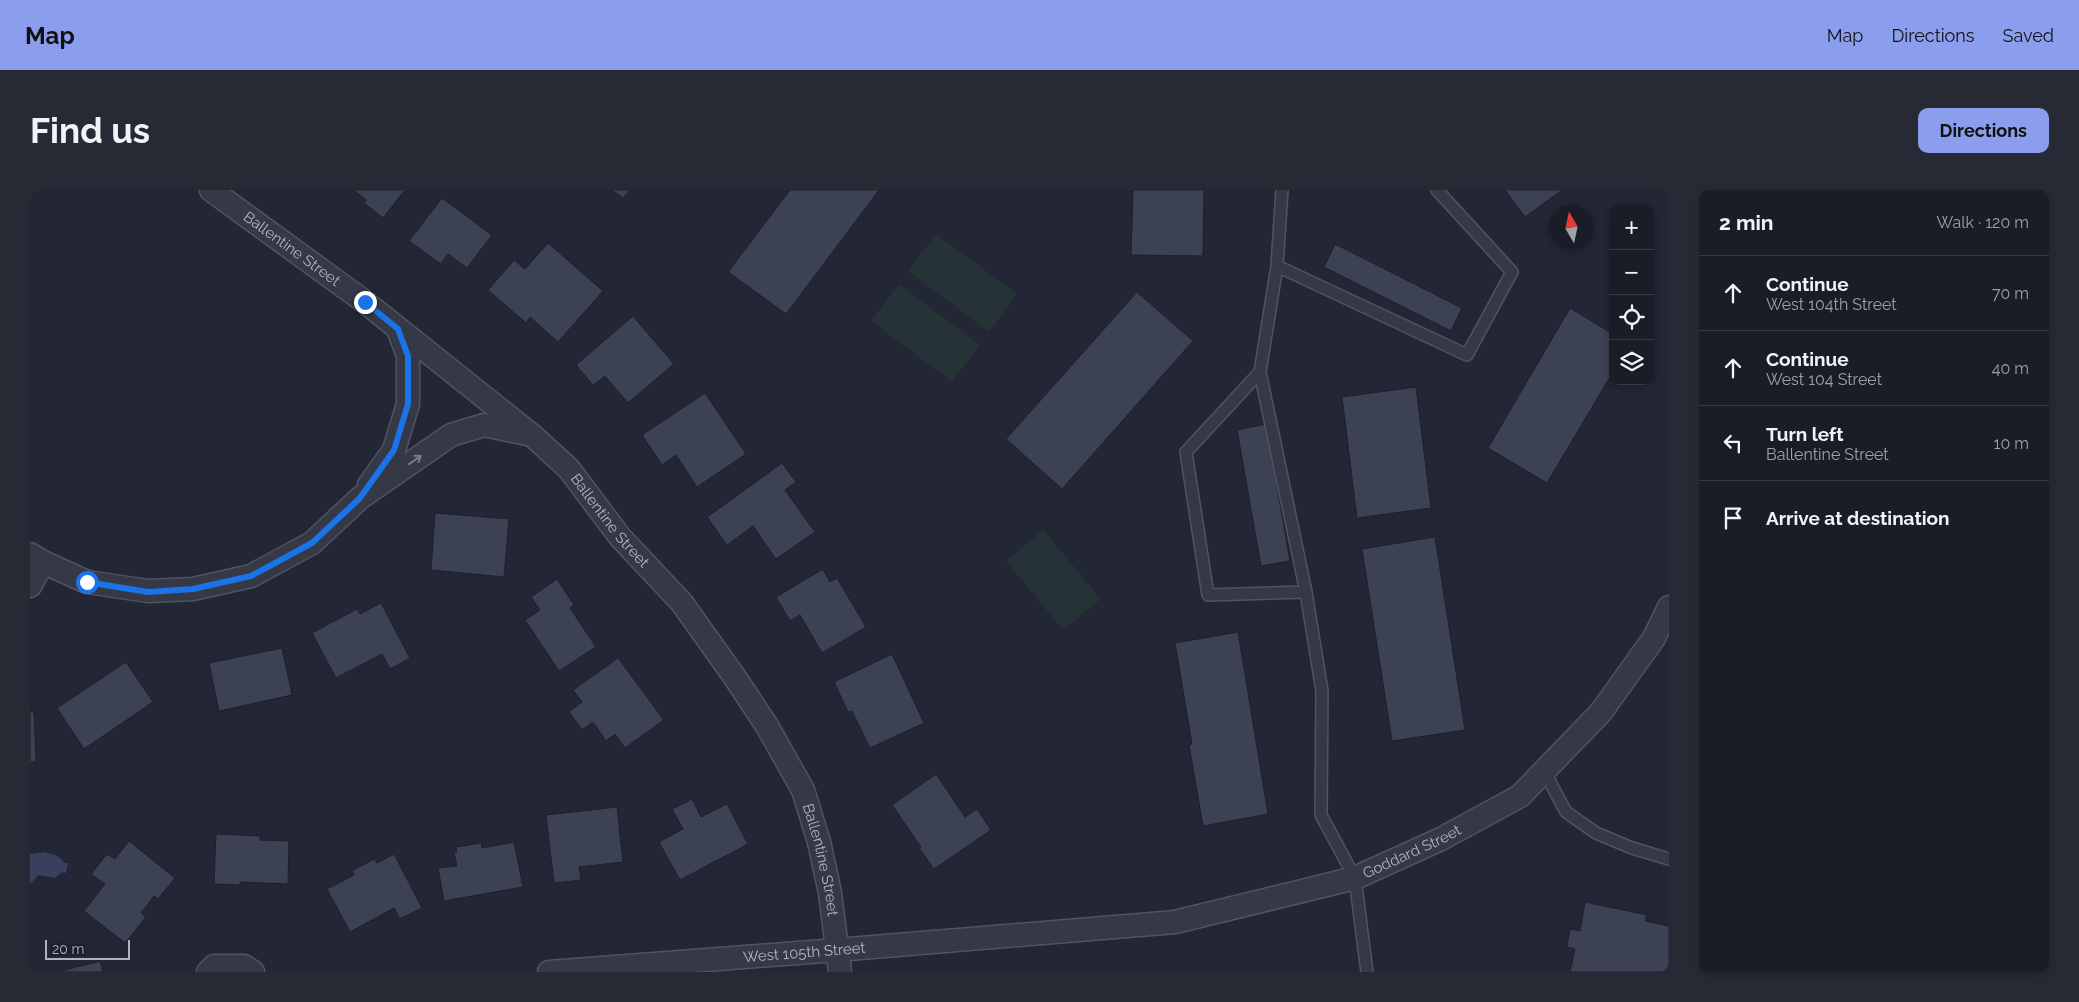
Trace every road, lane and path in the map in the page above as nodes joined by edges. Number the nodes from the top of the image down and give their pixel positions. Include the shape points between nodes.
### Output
1 (211, 190) edge
2 (1282, 190) edge
3 (1436, 190) edge
4 (1277, 266) junction
5 (398, 329) junction
6 (1260, 372) junction
7 (533, 436) junction
8 (360, 498) junction
9 (36, 558) edge
10 (30, 586) edge
11 (1306, 592) junction
12 (1669, 607) edge
13 (1544, 771) junction
14 (1669, 859) edge
15 (1355, 878) junction
16 (1060, 931) joint
17 (838, 961) edge
18 (208, 972) edge
19 (253, 972) edge
20 (549, 972) edge
21 (1367, 972) edge

1 - 5 street, Ballentine Street
2 - 4 lane
3 - 4 lane via 1512,272 1467,355
4 - 6 lane
5 - 7 street, Ballentine Street
5 - 8 street via 408,356 408,404 394,450
6 - 11 lane
6 - 11 lane via 1186,452 1208,595
8 -> 7 street via 451,435 484,425
7 - 17 street, Ballentine Street via 569,470 620,537 682,603 767,726 803,790 820,842
8 - 9 street via 303,548 251,576 193,589 148,592 87,582
9 - 10 street
11 - 15 lane via 1322,691 1321,815
12 - 13 street, Goddard Street via 1654,638 1601,712
13 - 14 lane via 1566,812 1596,834
13 - 15 street, Goddard Street via 1520,796 1441,839
15 - 16 street, Goddard Street via 1175,922
15 - 21 lane
16 - 17 street, West 105th Street
17 - 20 street, West 105th Street
18 - 19 street via 214,966 244,966

